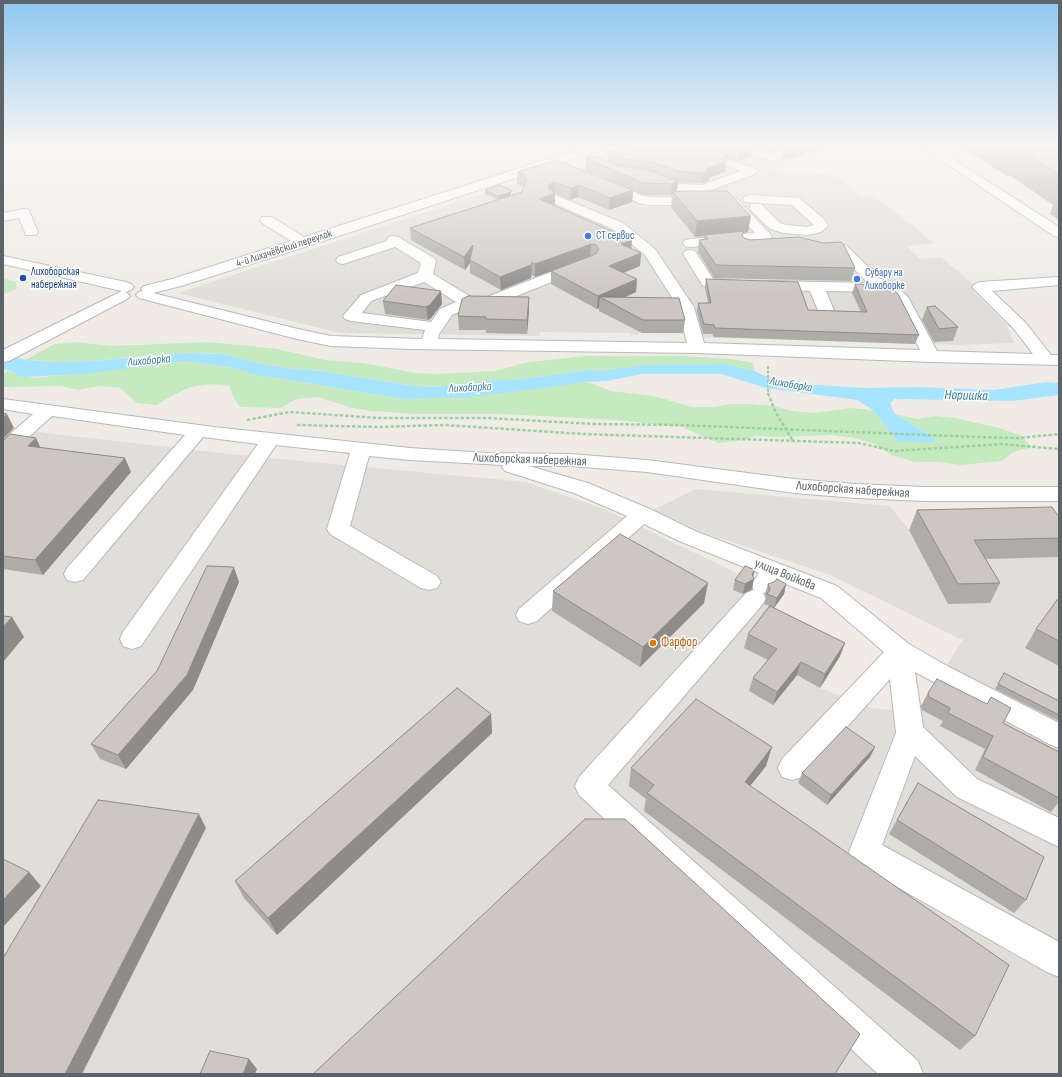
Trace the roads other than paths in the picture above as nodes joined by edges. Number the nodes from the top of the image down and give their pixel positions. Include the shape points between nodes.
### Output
1 (448, 196) edge
2 (637, 196) edge
3 (746, 196) edge
4 (1002, 196) edge
5 (555, 199) edge
6 (749, 199) junction
7 (23, 201) dead end
8 (3, 205) edge
9 (3, 217) edge
10 (267, 220) dead end
11 (363, 223) junction
12 (31, 232) dead end
13 (1059, 233) edge
14 (399, 239) junction
15 (303, 243) junction
16 (774, 245) edge
17 (808, 247) edge
18 (714, 249) edge
19 (3, 260) edge
20 (343, 260) dead end
21 (590, 262) edge
22 (425, 276) junction
23 (1059, 280) edge
24 (816, 286) junction
25 (888, 288) junction
26 (124, 292) junction
27 (146, 292) junction
28 (468, 302) junction
29 (827, 313) edge
30 (436, 327) junction
31 (429, 344) junction
32 (697, 348) junction
33 (3, 357) edge
34 (932, 357) junction
35 (1053, 360) edge
36 (3, 404) edge
37 (48, 410) junction
38 (198, 431) junction
39 (271, 439) junction
40 (361, 448) junction
41 (3, 450) edge
42 (488, 459) junction
43 (570, 460) junction
44 (581, 488) junction
45 (1059, 494) edge
46 (642, 514) junction
47 (75, 574) dead end
48 (429, 582) dead end
49 (764, 585) junction
50 (528, 615) dead end
51 (132, 638) dead end
52 (900, 650) junction
53 (910, 733) junction
54 (1059, 736) edge
55 (792, 768) dead end
56 (1059, 833) edge
57 (1059, 960) edge
58 (905, 1074) edge

1 - 11 street, 4-й Лихачёвский переулок
2 - 24 street via 649,201 732,201 765,236 690,248 708,283
3 - 6 street
4 - 13 street
5 - 32 street via 618,226 650,252 686,307
6 - 6 street via 775,226 794,231 807,231 821,226 795,201
7 - 8 street
9 - 12 street via 24,213
10 - 15 street
11 - 14 street
11 - 15 street, 4-й Лихачёвский переулок
14 - 20 street
14 - 22 street via 429,261
15 - 27 street, 4-й Лихачёвский переулок
16 - 18 street
17 - 25 street via 820,250 841,248 874,281
19 - 26 street
21 - 28 street via 489,302
22 - 28 street
22 - 30 street via 366,298 351,316
23 - 35 street via 980,287
24 - 25 street
24 - 29 street
25 - 34 street via 903,300
26 - 27 street via 135,297
26 - 33 street
27 - 31 street via 331,341
28 - 30 street via 446,312
30 - 31 street
31 - 32 street
32 - 34 street
34 - 35 street
36 - 37 street, Лихоборская набережная
37 - 38 street, Лихоборская набережная
37 - 41 street
38 - 39 street, Лихоборская набережная
38 - 47 street
39 - 40 street, Лихоборская набережная
39 - 51 street
40 - 42 street, Лихоборская набережная
40 - 48 street via 338,528
42 - 43 street, Лихоборская набережная
42 - 44 street, улица Войкова
43 - 44 street
43 - 45 street, Лихоборская набережная via 646,466 794,486 856,491
44 - 46 street, улица Войкова
46 - 49 street, улица Войкова via 687,536
46 - 50 street
49 - 52 street, улица Войкова via 829,592
49 - 58 street via 589,786
52 - 53 street
52 - 54 street, улица Войкова via 940,674
52 - 55 street
53 - 56 street via 967,788
53 - 57 street via 864,852

